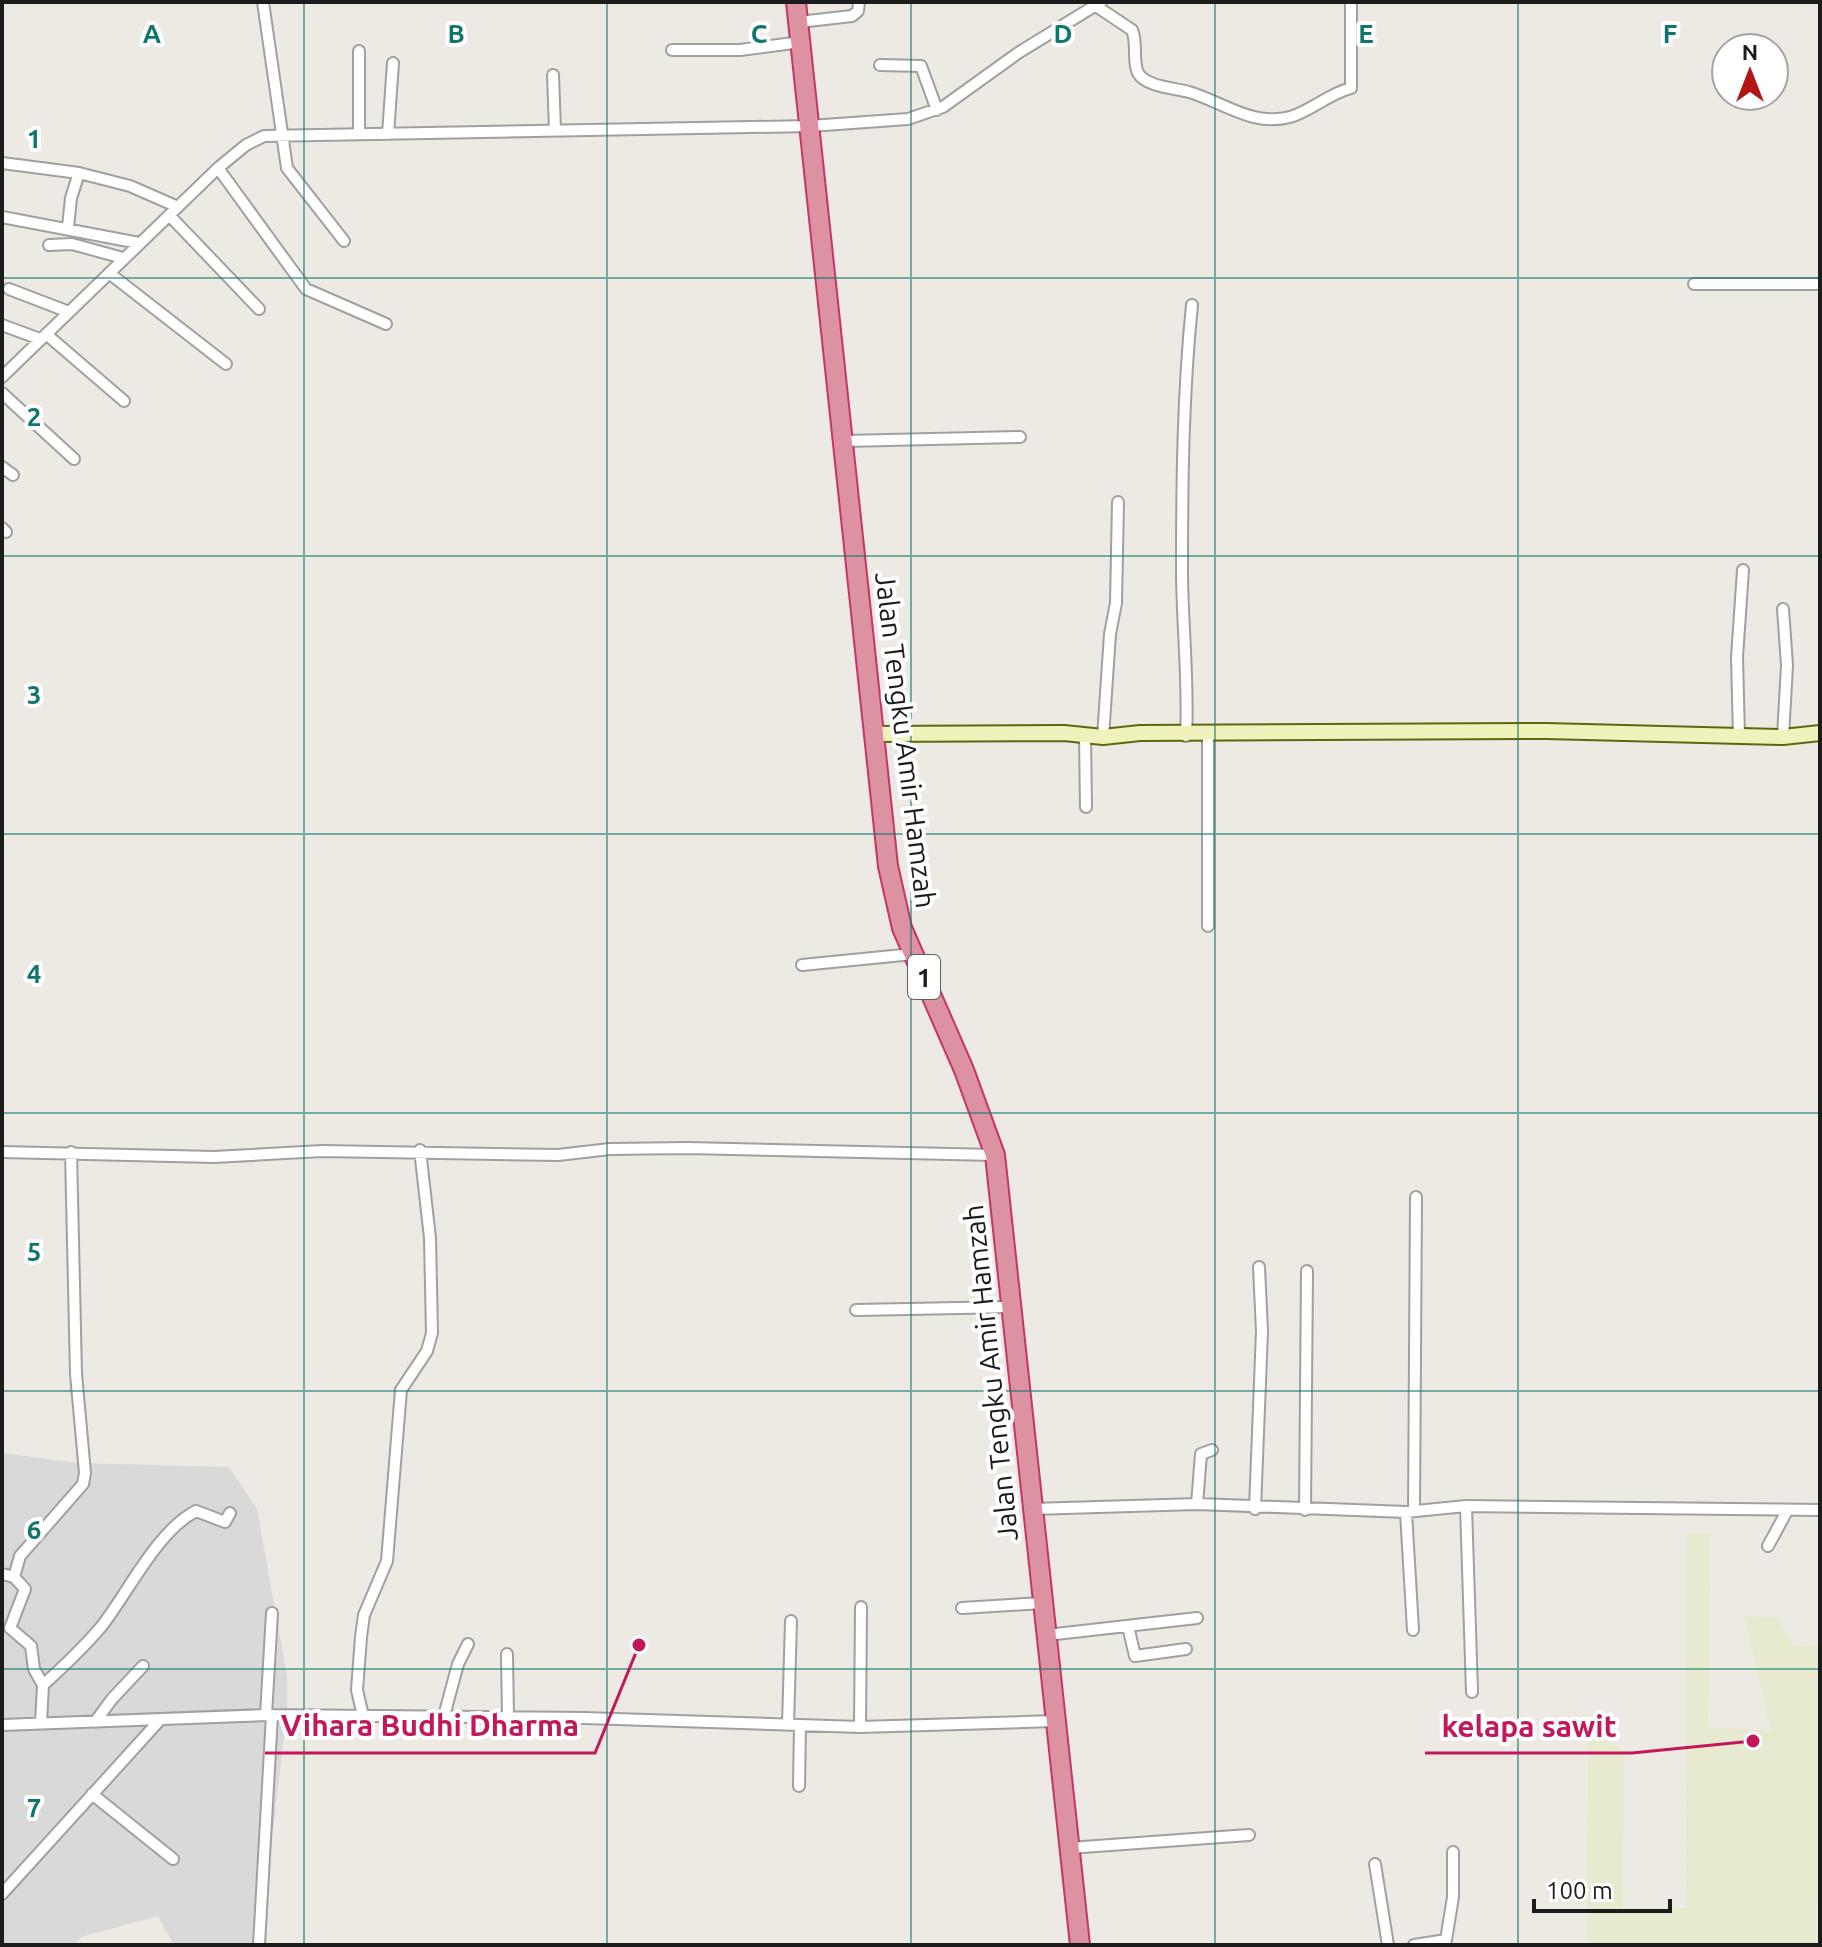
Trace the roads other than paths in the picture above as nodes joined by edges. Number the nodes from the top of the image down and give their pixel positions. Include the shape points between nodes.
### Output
1 (263, 2) edge
2 (796, 2) edge
3 (859, 2) edge
4 (1351, 2) edge
5 (1095, 4) edge
6 (799, 22) junction
7 (801, 42) junction
8 (672, 50) dead end
9 (359, 51) dead end
10 (393, 63) dead end
11 (880, 65) dead end
12 (553, 75) dead end
13 (940, 109) junction
14 (810, 126) junction
15 (555, 130) junction
16 (283, 133) junction
17 (359, 133) junction
18 (388, 134) junction
19 (2, 163) edge
20 (218, 168) junction
21 (79, 173) junction
22 (174, 211) junction
23 (2, 217) edge
24 (68, 227) junction
25 (344, 241) dead end
26 (139, 243) junction
27 (49, 245) dead end
28 (123, 258) junction
29 (109, 273) junction
30 (1694, 284) dead end
31 (1820, 284) edge
32 (9, 289) dead end
33 (1192, 305) dead end
34 (259, 309) dead end
35 (69, 312) junction
36 (386, 324) dead end
37 (2, 325) edge
38 (43, 336) junction
39 (226, 364) dead end
40 (2, 377) edge
41 (2, 393) edge
42 (124, 401) dead end
43 (1020, 437) dead end
44 (845, 441) junction
45 (74, 459) dead end
46 (2, 467) edge
47 (13, 475) dead end
48 (1118, 502) dead end
49 (1743, 570) dead end
50 (1783, 609) dead end
51 (1208, 733) junction
52 (1820, 733) edge
53 (874, 734) junction
54 (1085, 736) junction
55 (1186, 736) junction
56 (1103, 737) junction
57 (1739, 737) junction
58 (1783, 737) junction
59 (1086, 807) dead end
60 (1208, 926) dead end
61 (913, 954) junction
62 (802, 965) dead end
63 (420, 1150) junction
64 (2, 1152) edge
65 (71, 1152) junction
66 (995, 1155) junction
67 (1416, 1197) dead end
68 (1259, 1267) dead end
69 (1307, 1271) dead end
70 (1012, 1307) junction
71 (856, 1310) dead end
72 (1212, 1450) dead end
73 (1197, 1504) junction
74 (1466, 1506) junction
75 (1032, 1509) junction
76 (1255, 1509) junction
77 (1305, 1510) junction
78 (1820, 1510) edge
79 (1410, 1511) junction
80 (1787, 1511) junction
81 (230, 1513) dead end
82 (1768, 1546) dead end
83 (2, 1574) edge
84 (14, 1577) junction
85 (1042, 1603) junction
86 (861, 1607) dead end
87 (962, 1608) dead end
88 (272, 1613) dead end
89 (1197, 1618) dead end
90 (791, 1621) dead end
91 (1128, 1626) junction
92 (1413, 1630) dead end
93 (1047, 1635) junction
94 (468, 1644) dead end
95 (1186, 1649) dead end
96 (507, 1654) dead end
97 (143, 1666) dead end
98 (43, 1685) junction
99 (1472, 1692) dead end
100 (269, 1715) junction
101 (363, 1716) junction
102 (444, 1716) junction
103 (508, 1717) junction
104 (159, 1721) junction
105 (1055, 1721) junction
106 (95, 1722) junction
107 (41, 1723) junction
108 (2, 1725) edge
109 (794, 1725) junction
110 (860, 1727) junction
111 (799, 1786) dead end
112 (92, 1794) junction
113 (1249, 1835) dead end
114 (1069, 1848) junction
115 (1453, 1852) dead end
116 (173, 1859) dead end
117 (1375, 1864) dead end
118 (2, 1894) edge
119 (259, 1945) edge
120 (1080, 1945) edge
121 (1388, 1945) edge
122 (1414, 1945) edge

1 - 16 street
2 - 6 highway, Jalan Tengku Amir Hamzah / 1
3 - 6 street via 852,16
4 - 5 street via 1351,88 1279,118 1240,113 1146,80 1138,72 1132,30
5 - 13 street
6 - 7 highway, Jalan Tengku Amir Hamzah / 1
7 - 8 street via 740,50
7 - 14 highway, Jalan Tengku Amir Hamzah / 1
9 - 17 street
10 - 18 street
11 - 13 street via 921,66
12 - 15 street
13 - 14 street via 908,119
14 - 15 street
14 - 44 highway, Jalan Tengku Amir Hamzah / 1
15 - 18 street
16 - 17 street
16 - 20 street via 252,141
16 - 25 street via 288,171
17 - 18 street
19 - 21 street
20 - 22 street
20 - 36 street via 301,283
21 - 22 street via 130,186
21 - 24 street
22 - 26 street
22 - 34 street
23 - 24 street
24 - 26 street
26 - 28 street
27 - 28 street via 72,244
28 - 29 street
29 - 35 street
29 - 39 street
30 - 31 street
32 - 35 street
33 - 55 street via 1184,393
35 - 38 street
37 - 38 street
38 - 40 street
38 - 42 street
41 - 45 street
43 - 44 street
44 - 53 highway, Jalan Tengku Amir Hamzah / 1
46 - 47 street
48 - 56 street via 1116,603
49 - 57 street
50 - 58 street
51 - 55 street
51 - 57 street via 1546,731
51 - 60 street
52 - 58 street
53 - 54 street
53 - 61 highway, Jalan Tengku Amir Hamzah / 1 via 891,883
54 - 56 street
54 - 59 street
55 - 56 street
57 - 58 street
61 - 62 street
61 - 66 highway, Jalan Tengku Amir Hamzah / 1
63 - 65 street via 214,1157
63 - 66 street via 558,1155 688,1148
63 - 101 street via 430,1238 432,1333 427,1351 401,1390 387,1561 364,1615 361,1637 357,1690
64 - 65 street
65 - 84 street via 76,1374 85,1473 83,1484 20,1556
66 - 70 highway, Jalan Tengku Amir Hamzah / 1
67 - 79 street
68 - 76 street via 1262,1331
69 - 77 street
70 - 71 street
70 - 75 highway, Jalan Tengku Amir Hamzah / 1
72 - 73 street via 1201,1454
73 - 75 street
73 - 76 street
74 - 79 street
74 - 80 street
74 - 99 street
75 - 85 highway, Jalan Tengku Amir Hamzah / 1
76 - 77 street
77 - 79 street
78 - 80 street
79 - 92 street
80 - 82 street
81 - 98 street via 225,1522 196,1511 186,1517 159,1545 100,1627
83 - 84 street
84 - 98 street via 25,1594 10,1628 31,1646
85 - 87 street
85 - 93 highway, Jalan Tengku Amir Hamzah / 1
86 - 110 street
88 - 100 street
89 - 91 street
90 - 109 street
91 - 93 street
91 - 95 street via 1135,1656
93 - 105 highway, Jalan Tengku Amir Hamzah / 1
94 - 102 street
96 - 103 street
97 - 106 street
98 - 107 street
100 - 101 street
100 - 104 street
100 - 119 street
101 - 102 street
102 - 103 street
103 - 109 street
104 - 106 street
104 - 112 street
105 - 110 street
105 - 114 highway, Jalan Tengku Amir Hamzah / 1
106 - 107 street
107 - 108 street
109 - 110 street
109 - 111 street
112 - 116 street
112 - 118 street
113 - 114 street
114 - 120 highway, Jalan Tengku Amir Hamzah / 1
115 - 122 street via 1446,1940
117 - 121 street

